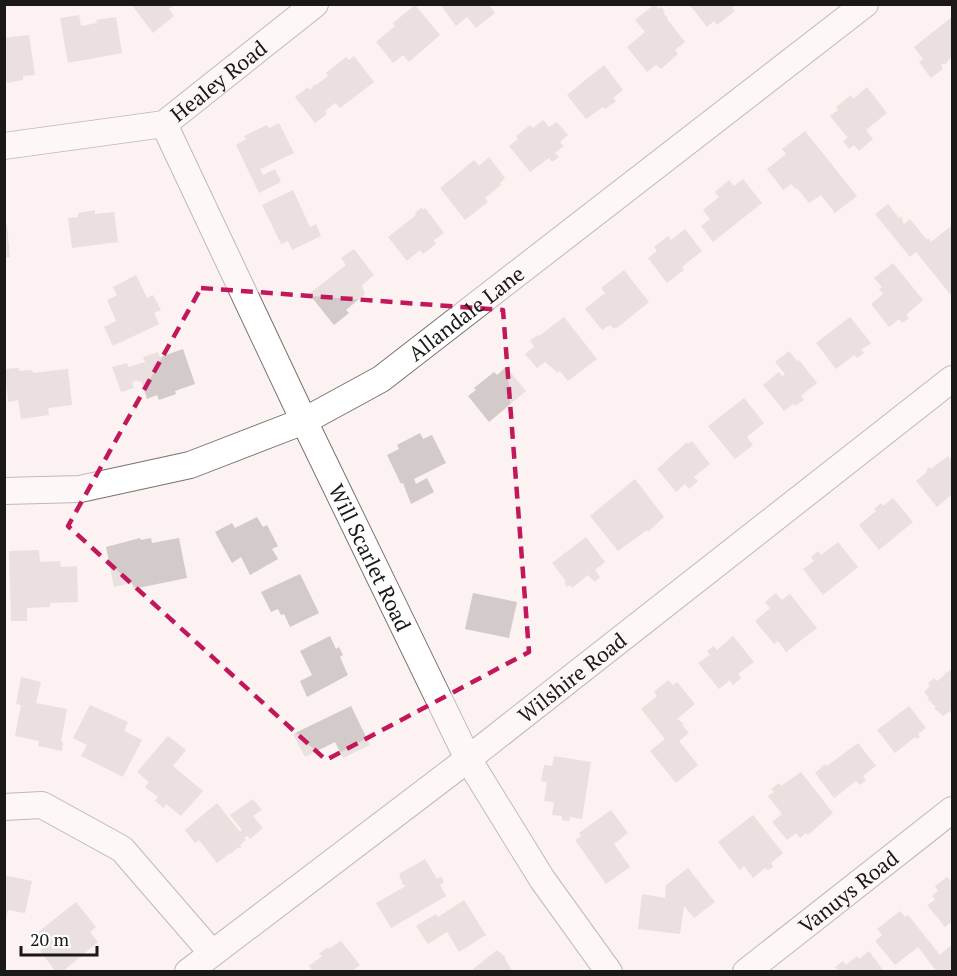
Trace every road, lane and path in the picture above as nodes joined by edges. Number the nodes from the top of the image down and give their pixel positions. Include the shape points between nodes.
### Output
1 (315, 4) edge
2 (865, 4) edge
3 (164, 124) junction
4 (4, 146) edge
5 (952, 379) edge
6 (304, 421) junction
7 (4, 491) edge
8 (468, 759) junction
9 (4, 807) edge
10 (952, 810) edge
11 (212, 953) junction
12 (188, 972) edge
13 (609, 972) edge
14 (746, 972) edge

1 - 3 street, Healey Road
2 - 6 street, Allandale Lane via 381,379
3 - 4 street, Healey Road
3 - 6 street, Will Scarlet Road
5 - 8 street, Wilshire Road
6 - 7 street, Allandale Lane via 190,465 80,489
6 - 8 street, Will Scarlet Road
8 - 11 street, Wilshire Road
8 - 13 street, Will Scarlet Road via 542,879
9 - 11 street via 42,805 122,849
10 - 14 street, Vanuys Road
11 - 12 street, Wilshire Road

